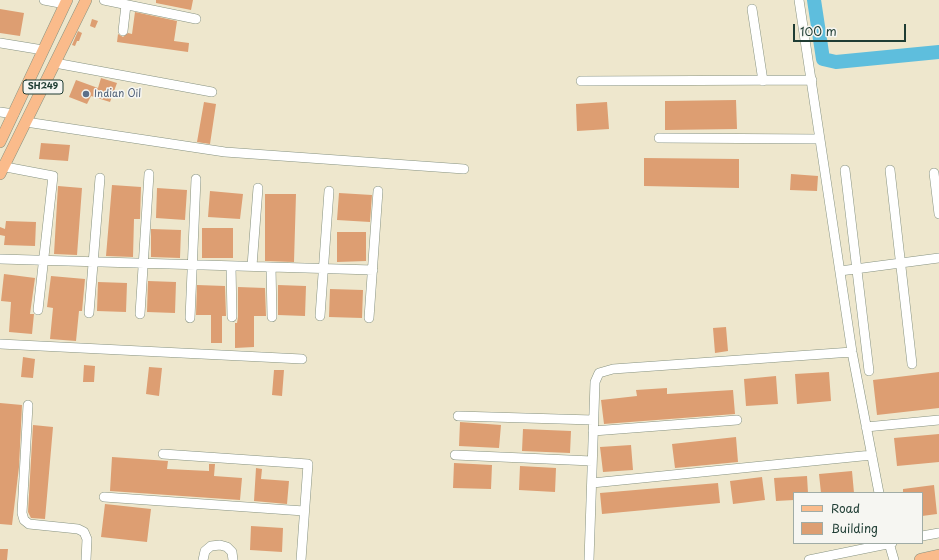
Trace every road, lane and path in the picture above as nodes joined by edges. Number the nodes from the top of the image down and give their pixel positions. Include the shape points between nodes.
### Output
1 (44, 0) edge
2 (86, 0) edge
3 (104, 0) edge
4 (798, 0) edge
5 (66, 2) edge
6 (126, 5) junction
7 (752, 9) dead end
8 (196, 19) dead end
9 (123, 30) dead end
10 (0, 43) edge
11 (43, 50) junction
12 (55, 62) junction
13 (812, 80) junction
14 (581, 81) dead end
15 (763, 81) junction
16 (212, 92) dead end
17 (0, 112) edge
18 (14, 114) junction
19 (26, 122) junction
20 (659, 138) dead end
21 (820, 139) junction
22 (0, 142) edge
23 (1, 169) edge
24 (464, 169) dead end
25 (845, 170) dead end
26 (890, 170) dead end
27 (149, 174) dead end
28 (934, 174) dead end
29 (100, 178) dead end
30 (196, 179) dead end
31 (258, 188) dead end
32 (329, 191) dead end
33 (378, 191) dead end
34 (939, 214) edge
35 (0, 258) edge
36 (939, 258) edge
37 (43, 260) junction
38 (94, 262) junction
39 (143, 263) junction
40 (900, 263) junction
41 (192, 264) junction
42 (231, 266) junction
43 (252, 266) junction
44 (271, 267) junction
45 (324, 269) junction
46 (856, 269) junction
47 (373, 270) junction
48 (840, 271) junction
49 (38, 310) dead end
50 (89, 313) dead end
51 (140, 314) dead end
52 (320, 316) dead end
53 (232, 317) dead end
54 (272, 317) dead end
55 (190, 318) dead end
56 (369, 318) dead end
57 (0, 344) edge
58 (852, 352) junction
59 (302, 359) dead end
60 (912, 364) dead end
61 (869, 371) dead end
62 (28, 405) dead end
63 (458, 416) dead end
64 (593, 420) junction
65 (737, 420) dead end
66 (939, 420) edge
67 (866, 427) junction
68 (593, 431) junction
69 (162, 454) dead end
70 (455, 455) dead end
71 (872, 455) junction
72 (592, 461) junction
73 (592, 483) junction
74 (880, 492) edge
75 (104, 497) dead end
76 (304, 511) junction
77 (939, 533) edge
78 (923, 536) edge
79 (885, 544) edge
80 (890, 544) edge
81 (939, 556) edge
82 (86, 560) edge
83 (203, 560) edge
84 (233, 560) edge
85 (301, 560) edge
86 (589, 560) edge
87 (809, 560) edge
88 (894, 560) edge
89 (921, 560) edge

1 - 5 street
2 - 12 main road, SH249
3 - 6 street
4 - 13 street
5 - 11 main road
6 - 8 street
6 - 9 street
7 - 15 street
10 - 11 street
11 - 18 main road
12 - 16 street
12 - 19 main road, SH249
13 - 15 street
13 - 21 street
14 - 15 street
17 - 18 street
18 - 22 main road
19 - 23 main road, SH249
19 - 24 street via 225,152
20 - 21 street
21 - 48 street
23 - 37 street via 53,176
25 - 46 street
26 - 40 street
27 - 39 street
28 - 34 street
29 - 38 street
30 - 41 street
31 - 43 street
32 - 45 street
33 - 47 street
35 - 37 street
36 - 40 street
37 - 38 street
37 - 49 street
38 - 39 street
38 - 50 street
39 - 41 street
39 - 51 street
40 - 46 street
40 - 60 street
41 - 42 street
41 - 55 street
42 - 43 street
42 - 53 street
43 - 44 street
44 - 45 street
44 - 54 street
45 - 47 street
45 - 52 street
46 - 48 street
46 - 61 street
47 - 56 street
48 - 58 street
57 - 59 street
58 - 64 street via 605,371 596,376
58 - 67 street
62 - 82 street via 22,514 24,520 29,524 78,529 84,532 87,539
63 - 64 street
64 - 68 street
65 - 68 street
66 - 67 street
67 - 71 street
68 - 72 street
69 - 76 street via 308,464
70 - 72 street
71 - 73 street
71 - 74 street
72 - 73 street
73 - 86 street
75 - 76 street
76 - 85 street
77 - 78 street
79 - 87 street
80 - 88 street
81 - 89 highway
83 - 84 street via 211,546 220,545 227,546 232,552

